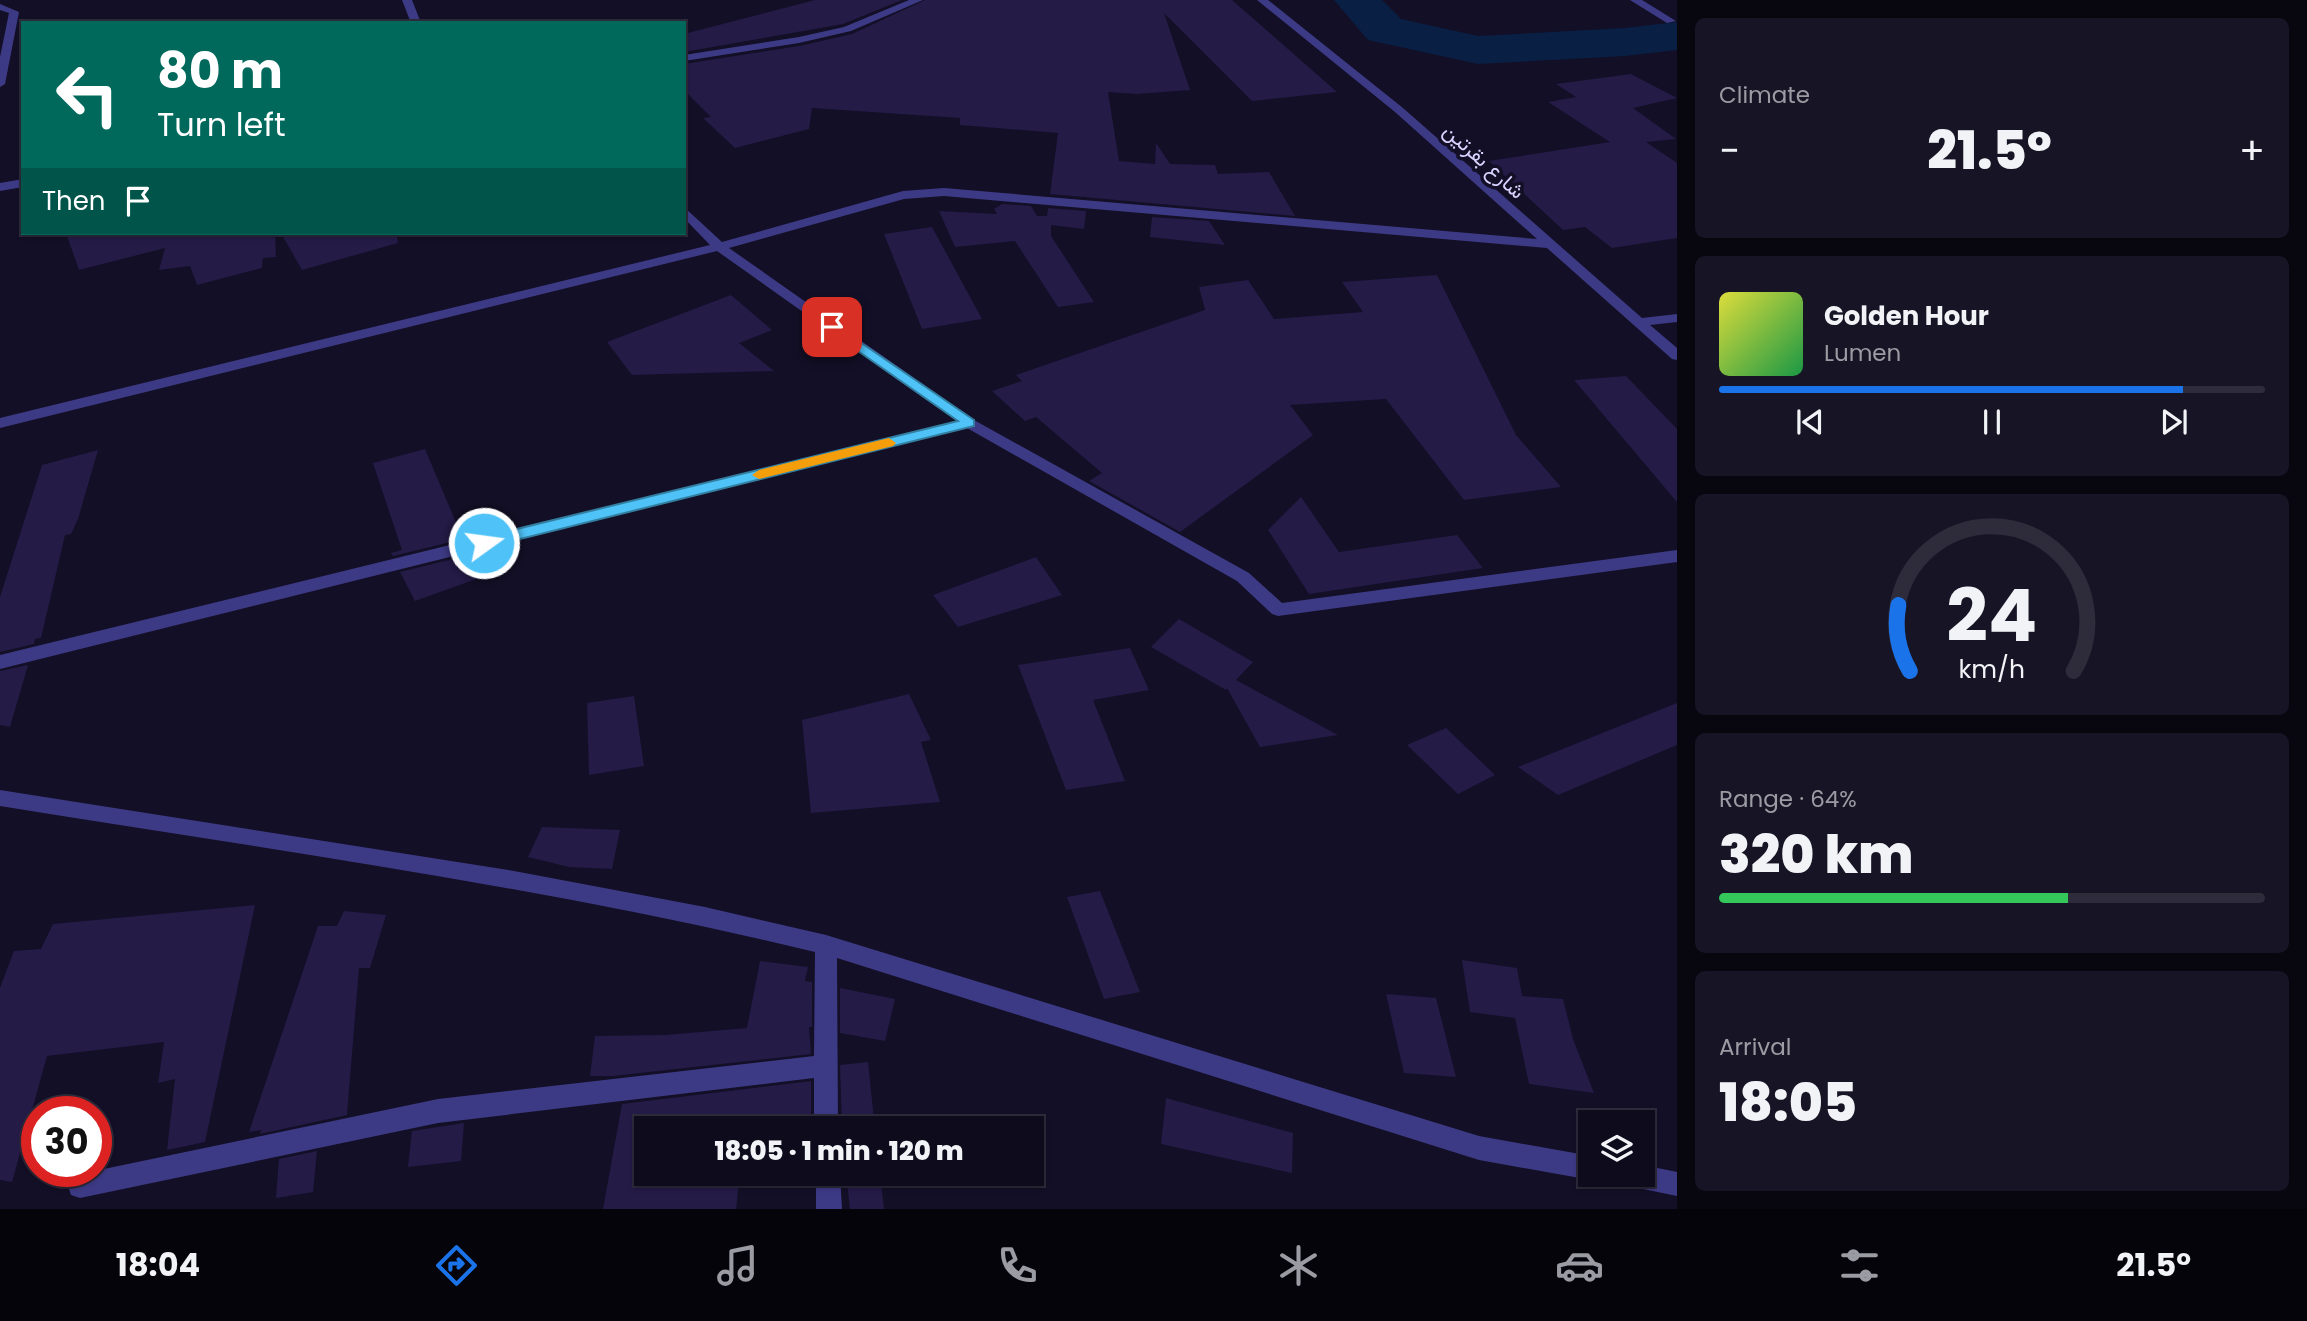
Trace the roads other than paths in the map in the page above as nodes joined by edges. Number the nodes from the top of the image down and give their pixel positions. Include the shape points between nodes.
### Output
1 (407, 0) edge
2 (918, 0) edge
3 (1262, 0) edge
4 (1635, 0) edge
5 (0, 8) edge
6 (415, 21) edge
7 (1671, 21) dead end
8 (686, 58) edge
9 (0, 84) edge
10 (21, 183) edge
11 (0, 187) edge
12 (686, 213) edge
13 (1548, 244) junction
14 (719, 247) junction
15 (1677, 318) edge
16 (1639, 322) junction
17 (1677, 356) edge
18 (969, 423) junction
19 (0, 424) edge
20 (1677, 556) edge
21 (0, 662) edge
22 (0, 798) edge
23 (826, 945) junction
24 (824, 1066) junction
25 (826, 1116) edge
26 (1578, 1166) edge
27 (112, 1179) edge
28 (1655, 1180) edge
29 (1677, 1184) edge
30 (828, 1186) edge
31 (829, 1209) edge

1 - 6 street
2 - 8 street via 823,35
3 - 13 street, شارع بقرتين via 1399,110
4 - 7 street
5 - 9 street via 14,12
10 - 11 street
12 - 14 street
13 - 14 street via 944,191 903,195
13 - 16 street, شارع بقرتين
14 - 18 street
14 - 19 street
15 - 16 street
16 - 17 street, شارع بقرتين
18 - 20 street via 1242,577 1278,610
18 - 21 street
22 - 23 street via 514,880 705,916
23 - 24 street
23 - 26 street via 1479,1148
24 - 25 street
24 - 27 street via 438,1111
28 - 29 street
30 - 31 street

